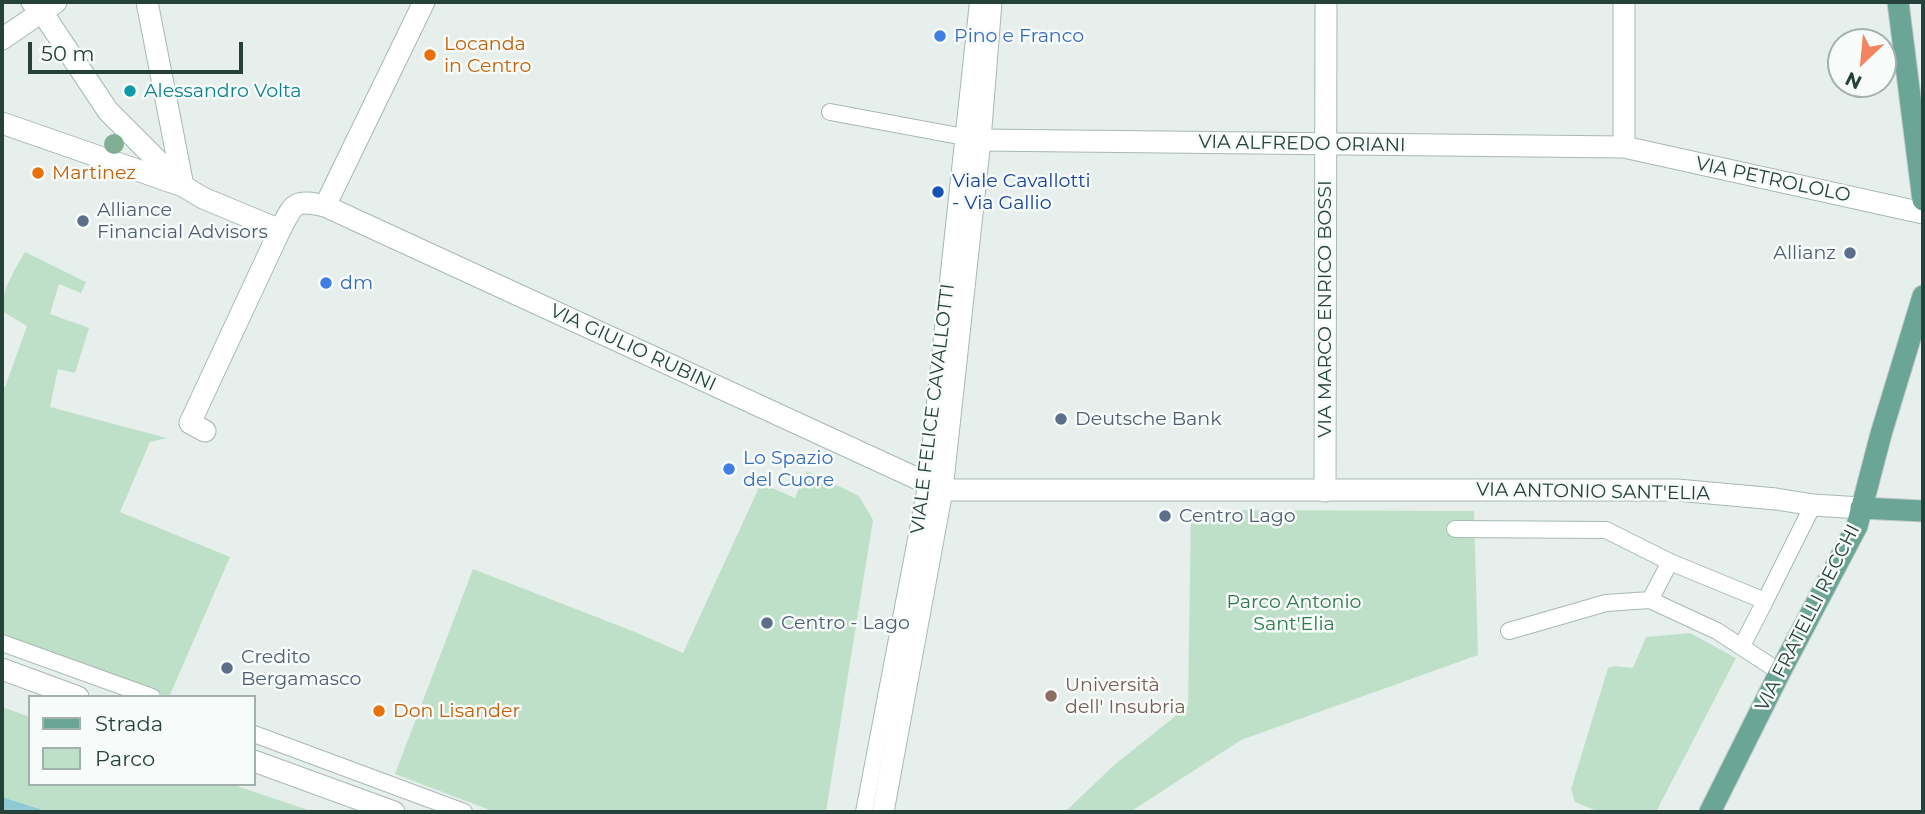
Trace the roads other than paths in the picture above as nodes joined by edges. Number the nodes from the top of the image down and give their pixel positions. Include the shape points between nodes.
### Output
1 (148, 2) edge
2 (424, 2) edge
3 (978, 2) edge
4 (991, 2) edge
5 (1326, 2) edge
6 (1624, 2) edge
7 (1898, 2) edge
8 (43, 5) edge
9 (2, 39) edge
10 (830, 113) dead end
11 (2, 123) edge
12 (972, 139) junction
13 (1326, 145) junction
14 (1624, 147) junction
15 (184, 186) junction
16 (1923, 200) edge
17 (325, 206) junction
18 (1923, 213) edge
19 (280, 230) junction
20 (1923, 296) edge
21 (205, 431) dead end
22 (934, 487) junction
23 (1325, 491) junction
24 (1813, 505) junction
25 (1861, 508) junction
26 (1923, 512) edge
27 (1455, 529) dead end
28 (1670, 562) junction
29 (1650, 600) junction
30 (1765, 601) junction
31 (1509, 631) dead end
32 (2, 643) edge
33 (1742, 646) junction
34 (2, 669) edge
35 (1780, 672) junction
36 (73, 695) edge
37 (146, 695) edge
38 (256, 735) edge
39 (256, 762) edge
40 (394, 812) edge
41 (464, 812) edge
42 (864, 812) edge
43 (883, 812) edge
44 (1710, 812) edge

1 - 15 street
2 - 17 street
3 - 12 lane, VIALE FELICE CAVALLOTTI
4 - 12 street, VIALE FELICE CAVALLOTTI
5 - 13 street, VIA MARCO ENRICO BOSSI
6 - 14 street
7 - 16 main road
8 - 9 street
8 - 15 street via 108,111
10 - 12 lane
11 - 15 street
12 - 13 street, VIA ALFREDO ORIANI
12 - 22 street, VIALE FELICE CAVALLOTTI
13 - 14 street, VIA ALFREDO ORIANI
13 - 23 street, VIA MARCO ENRICO BOSSI
14 - 18 street, VIA PETROLOLO
15 - 19 street
17 - 19 street via 303,201 293,205
17 - 22 street, VIA GIULIO RUBINI
19 - 21 street via 190,423
20 - 25 main road, VIA FRATELLI RECCHI
22 - 23 street, VIA ANTONIO SANT'ELIA
22 - 42 lane, VIALE FELICE CAVALLOTTI
22 - 43 street, VIALE FELICE CAVALLOTTI
23 - 24 street, VIA ANTONIO SANT'ELIA via 1677,490
24 - 25 street, VIA ANTONIO SANT'ELIA
24 - 30 lane
25 - 26 main road
25 - 35 main road, VIA FRATELLI RECCHI via 1857,527
27 - 28 lane via 1606,530
28 - 29 lane
28 - 30 lane
29 - 31 lane via 1606,603
29 - 33 lane
30 - 33 lane
32 - 37 lane
33 - 35 lane
34 - 36 street
35 - 44 main road, VIA FRATELLI RECCHI
38 - 41 lane
39 - 40 street

